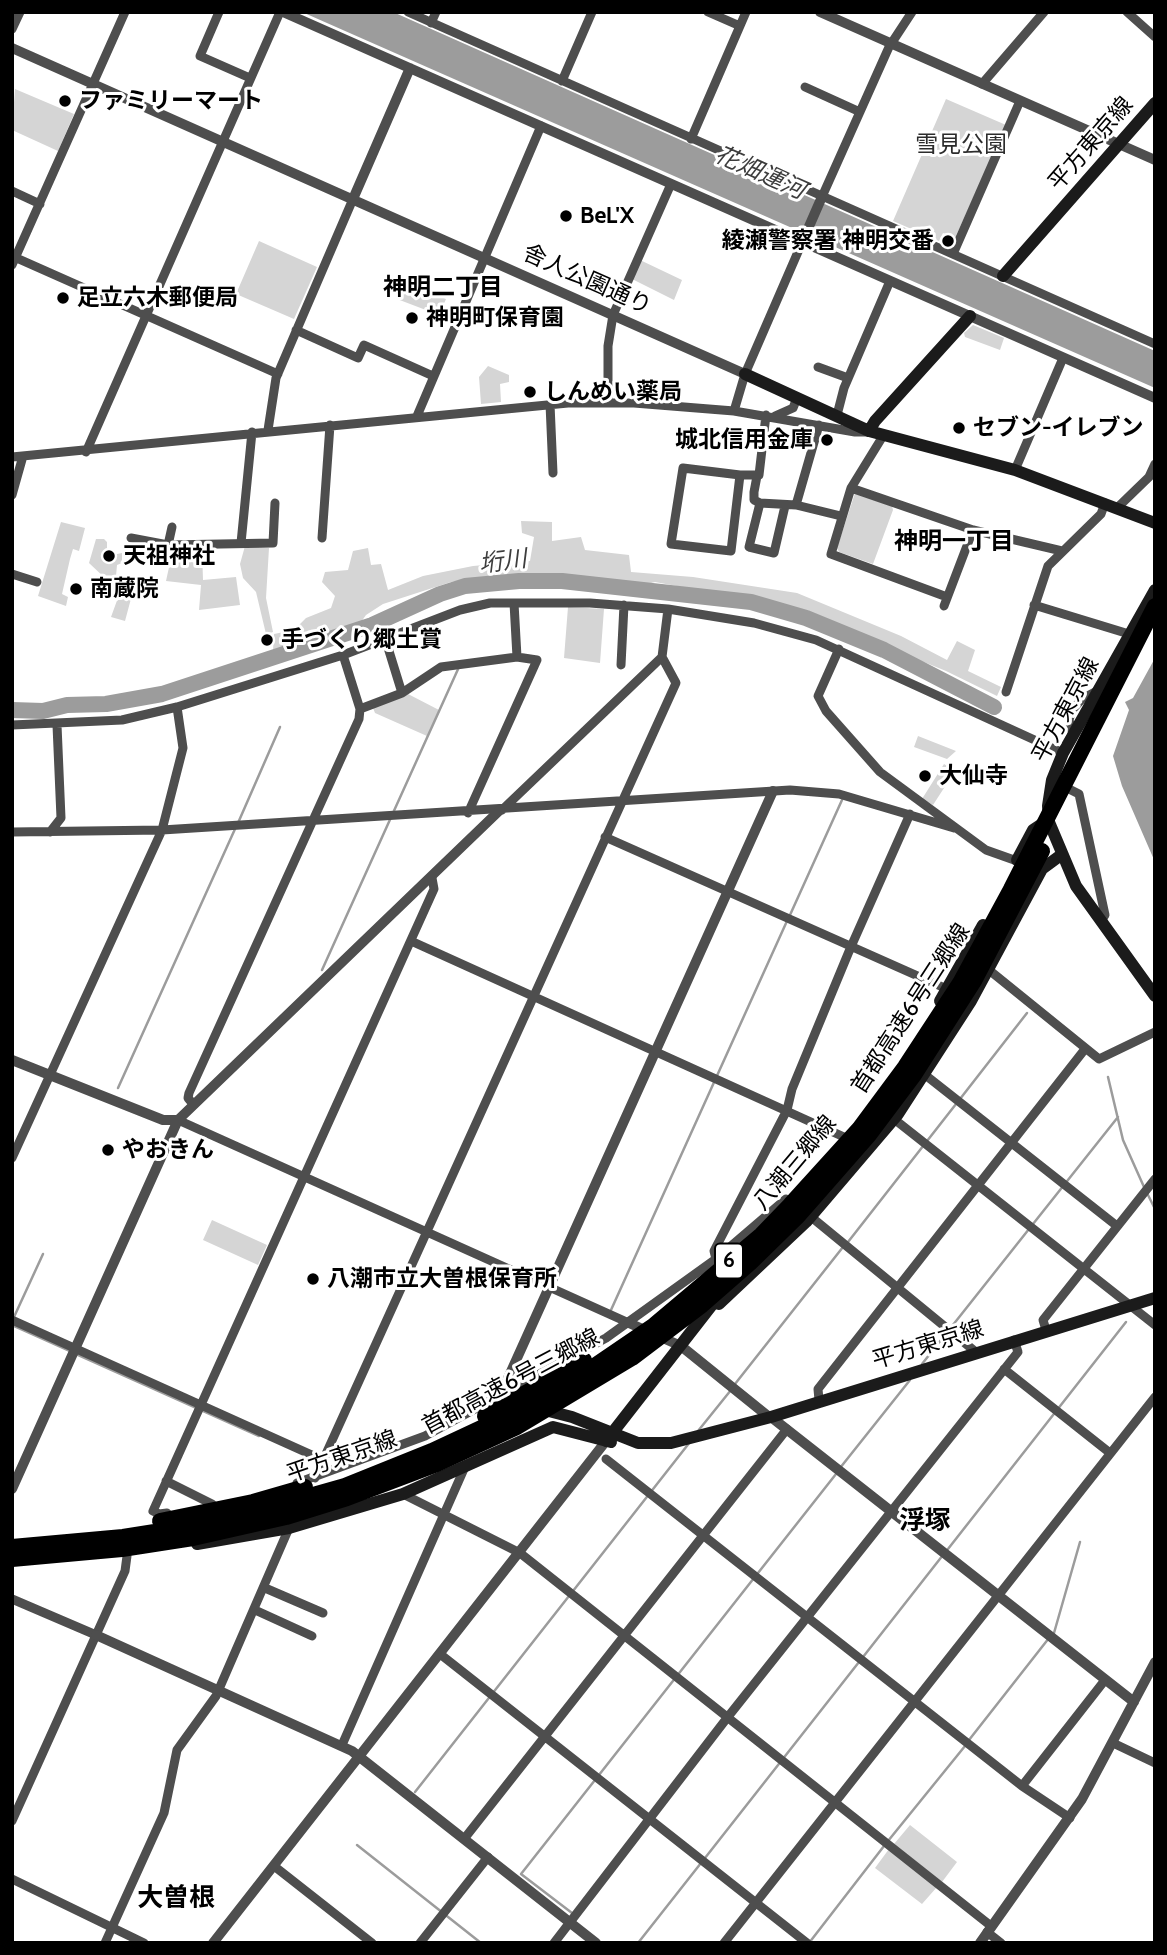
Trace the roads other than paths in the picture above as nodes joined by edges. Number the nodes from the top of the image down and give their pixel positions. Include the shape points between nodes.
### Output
1 (20, 12) edge
2 (125, 12) edge
3 (219, 12) edge
4 (281, 12) edge
5 (408, 12) edge
6 (436, 12) edge
7 (592, 12) edge
8 (708, 12) edge
9 (746, 12) edge
10 (820, 12) edge
11 (912, 12) edge
12 (1044, 12) edge
13 (1127, 12) edge
14 (431, 23) junction
15 (740, 26) junction
16 (12, 29) edge
17 (1155, 37) edge
18 (891, 44) junction
19 (12, 48) edge
20 (411, 68) junction
21 (250, 78) junction
22 (562, 81) junction
23 (93, 84) junction
24 (982, 84) junction
25 (805, 87) dead end
26 (1020, 101) junction
27 (1155, 103) edge
28 (860, 111) junction
29 (541, 126) junction
30 (691, 139) junction
31 (222, 141) junction
32 (1121, 144) junction
33 (1155, 160) edge
34 (671, 184) junction
35 (12, 191) edge
36 (822, 197) junction
37 (353, 199) junction
38 (40, 204) junction
39 (803, 240) junction
40 (953, 254) junction
41 (484, 258) junction
42 (13, 260) edge
43 (1003, 276) junction
44 (890, 281) junction
45 (146, 315) junction
46 (613, 315) junction
47 (970, 316) junction
48 (296, 330) junction
49 (1154, 341) edge
50 (1063, 358) junction
51 (818, 366) dead end
52 (278, 374) junction
53 (745, 374) junction
54 (433, 376) junction
55 (848, 379) junction
56 (797, 398) junction
57 (1155, 398) edge
58 (608, 402) junction
59 (551, 404) junction
60 (734, 411) junction
61 (770, 415) junction
62 (837, 415) junction
63 (417, 416) junction
64 (330, 425) junction
65 (818, 425) junction
66 (268, 430) junction
67 (869, 431) junction
68 (252, 432) junction
69 (883, 436) junction
70 (86, 452) junction
71 (23, 456) junction
72 (12, 457) edge
73 (1155, 464) edge
74 (1015, 470) junction
75 (553, 473) dead end
76 (740, 475) junction
77 (757, 476) junction
78 (851, 488) junction
79 (12, 495) edge
80 (275, 503) dead end
81 (760, 503) junction
82 (796, 505) junction
83 (1111, 505) junction
84 (785, 506) junction
85 (841, 516) junction
86 (1155, 523) edge
87 (172, 527) dead end
88 (973, 530) junction
89 (131, 538) dead end
90 (322, 538) dead end
91 (241, 543) junction
92 (169, 545) junction
93 (1062, 551) junction
94 (12, 574) edge
95 (37, 582) dead end
96 (1155, 590) edge
97 (514, 603) junction
98 (624, 605) junction
99 (1034, 605) junction
100 (1155, 606) edge
101 (668, 609) junction
102 (1155, 627) edge
103 (1129, 634) junction
104 (385, 638) junction
105 (839, 649) junction
106 (343, 655) junction
107 (517, 657) junction
108 (662, 657) junction
109 (621, 665) dead end
110 (1006, 692) dead end
111 (402, 693) junction
112 (177, 707) junction
113 (360, 709) junction
114 (12, 725) edge
115 (57, 725) junction
116 (1063, 753) junction
117 (1052, 780) junction
118 (773, 791) junction
119 (621, 801) junction
120 (501, 810) junction
121 (468, 813) junction
122 (910, 814) junction
123 (313, 821) junction
124 (1049, 822) junction
125 (954, 828) junction
126 (162, 830) junction
127 (12, 832) edge
128 (50, 832) junction
129 (605, 837) junction
130 (1061, 855) junction
131 (1017, 861) junction
132 (432, 878) junction
133 (728, 893) junction
134 (1024, 906) junction
135 (988, 915) junction
136 (1101, 921) junction
137 (1012, 929) junction
138 (411, 941) junction
139 (850, 949) junction
140 (989, 970) junction
141 (947, 989) junction
142 (533, 996) junction
143 (1155, 996) edge
144 (1155, 1032) edge
145 (1085, 1049) junction
146 (655, 1051) junction
147 (12, 1060) edge
148 (903, 1060) junction
149 (49, 1075) junction
150 (924, 1075) junction
151 (192, 1104) junction
152 (788, 1110) junction
153 (894, 1119) junction
154 (178, 1120) junction
155 (844, 1137) junction
156 (1012, 1143) junction
157 (12, 1158) edge
158 (304, 1176) junction
159 (1155, 1179) edge
160 (979, 1186) junction
161 (791, 1195) junction
162 (810, 1216) junction
163 (1117, 1226) junction
164 (426, 1232) junction
165 (761, 1235) junction
166 (716, 1259) junction
167 (1083, 1269) junction
168 (899, 1286) junction
169 (548, 1287) junction
170 (1155, 1298) edge
171 (1130, 1306) junction
172 (702, 1312) junction
173 (12, 1320) edge
174 (629, 1323) junction
175 (1155, 1325) edge
176 (1046, 1330) junction
177 (1014, 1340) junction
178 (681, 1346) junction
179 (75, 1348) junction
180 (977, 1353) junction
181 (1004, 1369) junction
182 (504, 1394) junction
183 (1155, 1397) edge
184 (820, 1400) junction
185 (200, 1405) junction
186 (770, 1417) junction
187 (787, 1429) junction
188 (609, 1437) junction
189 (1110, 1453) junction
190 (390, 1457) junction
191 (606, 1459) dead end
192 (323, 1460) junction
193 (464, 1469) junction
194 (315, 1478) junction
195 (166, 1481) junction
196 (12, 1489) edge
197 (403, 1494) junction
198 (212, 1504) junction
199 (892, 1512) junction
200 (446, 1515) junction
201 (153, 1517) junction
202 (289, 1528) junction
203 (124, 1530) junction
204 (702, 1535) junction
205 (12, 1540) edge
206 (215, 1541) junction
207 (12, 1547) edge
208 (520, 1553) junction
209 (127, 1556) junction
210 (12, 1562) edge
211 (265, 1588) junction
212 (998, 1595) junction
213 (12, 1598) edge
214 (255, 1610) junction
215 (323, 1613) dead end
216 (807, 1617) junction
217 (96, 1635) junction
218 (623, 1635) junction
219 (312, 1636) dead end
220 (440, 1654) junction
221 (1155, 1662) edge
222 (1105, 1680) junction
223 (219, 1690) junction
224 (914, 1702) junction
225 (1134, 1702) junction
226 (727, 1718) junction
227 (544, 1737) junction
228 (1113, 1743) junction
229 (342, 1745) junction
230 (360, 1756) junction
231 (1155, 1763) edge
232 (1022, 1786) junction
233 (835, 1802) junction
234 (1070, 1818) junction
235 (648, 1820) junction
236 (12, 1821) edge
237 (464, 1839) junction
238 (488, 1857) junction
239 (274, 1866) junction
240 (12, 1879) edge
241 (756, 1902) junction
242 (570, 1922) junction
243 (113, 1925) junction
244 (989, 1929) junction
245 (105, 1943) edge
246 (144, 1943) edge
247 (213, 1943) edge
248 (372, 1943) edge
249 (420, 1943) edge
250 (554, 1943) edge
251 (596, 1943) edge
252 (724, 1943) edge
253 (807, 1943) edge
254 (980, 1943) edge
255 (1001, 1943) edge

1 - 16 street
2 - 23 street
3 - 21 street via 200,55
4 - 20 street
4 - 21 street
5 - 14 street
6 - 14 street
7 - 22 street
8 - 15 street
9 - 15 street
10 - 18 street
11 - 18 street
12 - 24 street
13 - 17 street
14 - 22 street
15 - 30 street
18 - 24 street
18 - 28 street
19 - 23 street, 舎人公園通り
20 - 29 street
20 - 37 street
21 - 31 street
22 - 30 street
23 - 31 street, 舎人公園通り
23 - 38 street
24 - 26 street
25 - 28 street
26 - 32 street
26 - 40 street
27 - 32 main road, 平方東京線
28 - 36 street
29 - 34 street
29 - 41 street
30 - 36 street
31 - 37 street, 舎人公園通り
31 - 45 street
32 - 33 street
32 - 43 main road, 平方東京線
34 - 39 street
34 - 46 street
35 - 38 street
36 - 39 street
36 - 40 street
37 - 41 street, 舎人公園通り
37 - 48 street
38 - 42 street
39 - 44 street
39 - 53 street
40 - 43 street
41 - 46 street, 舎人公園通り
41 - 54 street
42 - 45 street
43 - 49 street
44 - 47 street
44 - 55 street
45 - 52 street
45 - 70 street
46 - 53 street, 舎人公園通り
46 - 58 street
47 - 50 street
47 - 67 main road
48 - 52 street
48 - 54 street via 358,358 364,345
50 - 57 street
50 - 74 street
51 - 55 street
52 - 66 street
53 - 56 main road, 舎人公園通り
53 - 60 street
54 - 63 street
55 - 62 street
56 - 61 street via 793,408
56 - 62 main road, 舎人公園通り
58 - 59 street
58 - 60 street
59 - 63 street
59 - 75 street
60 - 61 street
61 - 65 street
61 - 77 street
62 - 67 main road, 舎人公園通り
63 - 64 street
64 - 66 street
64 - 90 street
65 - 67 street
65 - 82 street
66 - 68 street
67 - 69 main road, 舎人公園通り
68 - 70 street
68 - 91 street
69 - 74 main road, 舎人公園通り
69 - 78 street
70 - 71 street
71 - 72 street
71 - 79 street
73 - 83 street via 1149,477
74 - 83 main road, 舎人公園通り
76 - 76 street via 731,551 671,544 682,468
76 - 77 street
77 - 81 street via 754,500
78 - 85 street
78 - 88 street
80 - 91 street via 273,543
81 - 84 street
81 - 84 street via 749,547 774,553
82 - 84 street
82 - 85 street
83 - 86 main road, 舎人公園通り
83 - 93 street
85 - 88 street via 831,554 945,601
87 - 92 street
88 - 93 street
89 - 92 street
91 - 92 street
93 - 99 street via 1048,566
94 - 95 street
96 - 103 main road, 平方東京線
97 - 98 street
97 - 104 street via 460,610
97 - 107 street
98 - 101 street
98 - 109 street
99 - 103 street
99 - 110 street
100 - 165 highway, 首都高速6号三郷線 / 6 via 960,983 884,1097
101 - 105 street via 754,623
101 - 108 street
102 - 172 highway, 首都高速6号三郷線 / 6 via 1016,904 928,1054 843,1167
103 - 116 main road, 平方東京線
104 - 106 street
104 - 111 street
105 - 116 street
105 - 125 street via 818,696 826,711 880,772
106 - 112 street
106 - 113 street
107 - 111 street via 441,667
107 - 121 street via 537,660
108 - 119 street via 676,683
108 - 120 street
111 - 113 street
112 - 115 street via 122,720
112 - 126 street via 183,748
113 - 123 street
114 - 115 street
115 - 128 street via 61,818
116 - 117 main road, 平方東京線
117 - 124 main road, 平方東京線
117 - 136 street via 1079,794 1105,915
118 - 119 street
118 - 122 street via 839,794
118 - 133 street
119 - 120 street
119 - 129 street
120 - 121 street
120 - 132 street
121 - 123 street
122 - 125 street
122 - 139 street
123 - 126 street
123 - 151 street via 189,1093
124 - 130 main road, 平方東京線
124 - 131 main road, 八潮三郷線 via 1033,830
124 - 134 main road
125 - 131 street via 986,850
126 - 128 street
126 - 149 street
127 - 128 street
129 - 133 street
129 - 142 street
130 - 134 main road, 八潮三郷線 via 1046,864
130 - 136 main road, 平方東京線
131 - 135 main road, 八潮三郷線
132 - 138 street via 434,889
132 - 151 street
133 - 139 street
133 - 146 street
134 - 137 main road, 八潮三郷線
135 - 137 main road
135 - 141 main road, 八潮三郷線
136 - 143 main road, 平方東京線
137 - 140 main road, 八潮三郷線
138 - 142 street
138 - 158 street
139 - 141 street
139 - 152 street via 792,1089
140 - 145 street
140 - 150 main road, 八潮三郷線
141 - 148 main road, 八潮三郷線
142 - 146 street
142 - 164 street
144 - 145 street via 1099,1059
145 - 156 street
146 - 152 street
146 - 169 street
147 - 149 street
148 - 150 street
148 - 155 main road, 八潮三郷線
149 - 154 street via 163,1120
149 - 157 street
150 - 153 main road, 八潮三郷線
150 - 156 street
151 - 154 street
152 - 155 street
152 - 166 street via 714,1251
153 - 160 street
153 - 162 main road, 八潮三郷線
154 - 158 street
154 - 179 street
155 - 161 main road, 八潮三郷線
156 - 160 street
156 - 163 street
158 - 164 street
158 - 185 street
159 - 163 street
160 - 167 street
160 - 168 street
161 - 166 street
161 - 172 main road, 八潮三郷線
162 - 168 street
162 - 172 main road, 八潮三郷線
163 - 167 street
164 - 169 street
164 - 192 street
165 - 201 highway via 737,1248 694,1285 603,1349 471,1423 332,1480 253,1502
165 - 207 highway, 首都高速6号三郷線 / 6 via 623,1348 519,1409 432,1451 345,1486 218,1521 123,1537
166 - 174 street
167 - 171 street
167 - 176 street via 1043,1320
168 - 180 street
168 - 184 street via 818,1389
169 - 174 street
169 - 182 street via 503,1387
170 - 171 main road, 平方東京線
171 - 175 street
171 - 176 main road, 平方東京線
172 - 178 main road, 八潮三郷線
172 - 206 highway via 609,1382 481,1455 343,1508
172 - 210 highway, 首都高速6号三郷線 / 6 via 559,1404 480,1445 396,1480 286,1517 193,1538
173 - 179 street
174 - 178 street
174 - 182 street
176 - 177 main road, 平方東京線
177 - 180 main road, 平方東京線
177 - 181 street via 1018,1352
178 - 186 street
178 - 188 main road, 八潮三郷線
179 - 185 street
179 - 196 street
180 - 184 main road, 平方東京線
181 - 189 street
181 - 199 street
182 - 190 street
183 - 189 street
184 - 186 main road, 平方東京線
185 - 192 street
185 - 195 street
186 - 187 street
186 - 188 main road, 平方東京線 via 670,1449 649,1450
187 - 199 street
187 - 204 street
188 - 190 main road, 平方東京線 via 572,1417 533,1407 509,1410 449,1440
188 - 193 main road, 平方東京線 via 553,1427
188 - 208 street
189 - 212 street
190 - 194 street
190 - 203 main road, 平方東京線 via 274,1502
191 - 204 street
192 - 194 street
193 - 197 main road, 平方東京線
193 - 200 street
194 - 198 street
195 - 198 street
195 - 201 street
197 - 200 street
197 - 202 main road, 平方東京線
198 - 201 street
199 - 212 street
199 - 216 street
200 - 208 street
200 - 229 street
201 - 203 highway
202 - 206 main road, 平方東京線
202 - 211 street
203 - 205 main road, 平方東京線
204 - 216 street
204 - 218 street
206 - 209 main road, 平方東京線
208 - 218 street
208 - 220 street
209 - 210 main road, 平方東京線
209 - 217 street via 125,1571
211 - 214 street
211 - 215 street
212 - 222 street
212 - 224 street
213 - 217 street
214 - 219 street
214 - 223 street
216 - 224 street
216 - 226 street
217 - 223 street
217 - 236 street
218 - 226 street
218 - 227 street
220 - 227 street
220 - 230 street
221 - 225 street
222 - 225 street
222 - 232 street
223 - 229 street
223 - 243 street via 177,1750 164,1813
224 - 232 street
224 - 233 street
225 - 228 street
226 - 233 street
226 - 235 street
227 - 235 street
227 - 237 street
228 - 231 street
228 - 234 street
229 - 230 street
230 - 237 street
230 - 239 street
232 - 234 street
233 - 241 street
233 - 244 street
234 - 244 street
235 - 241 street
235 - 242 street
237 - 238 street
238 - 242 street
238 - 249 street
239 - 247 street
239 - 248 street
240 - 243 street
241 - 252 street
241 - 253 street
242 - 250 street
242 - 251 street
243 - 245 street
243 - 246 street
244 - 254 street
244 - 255 street

